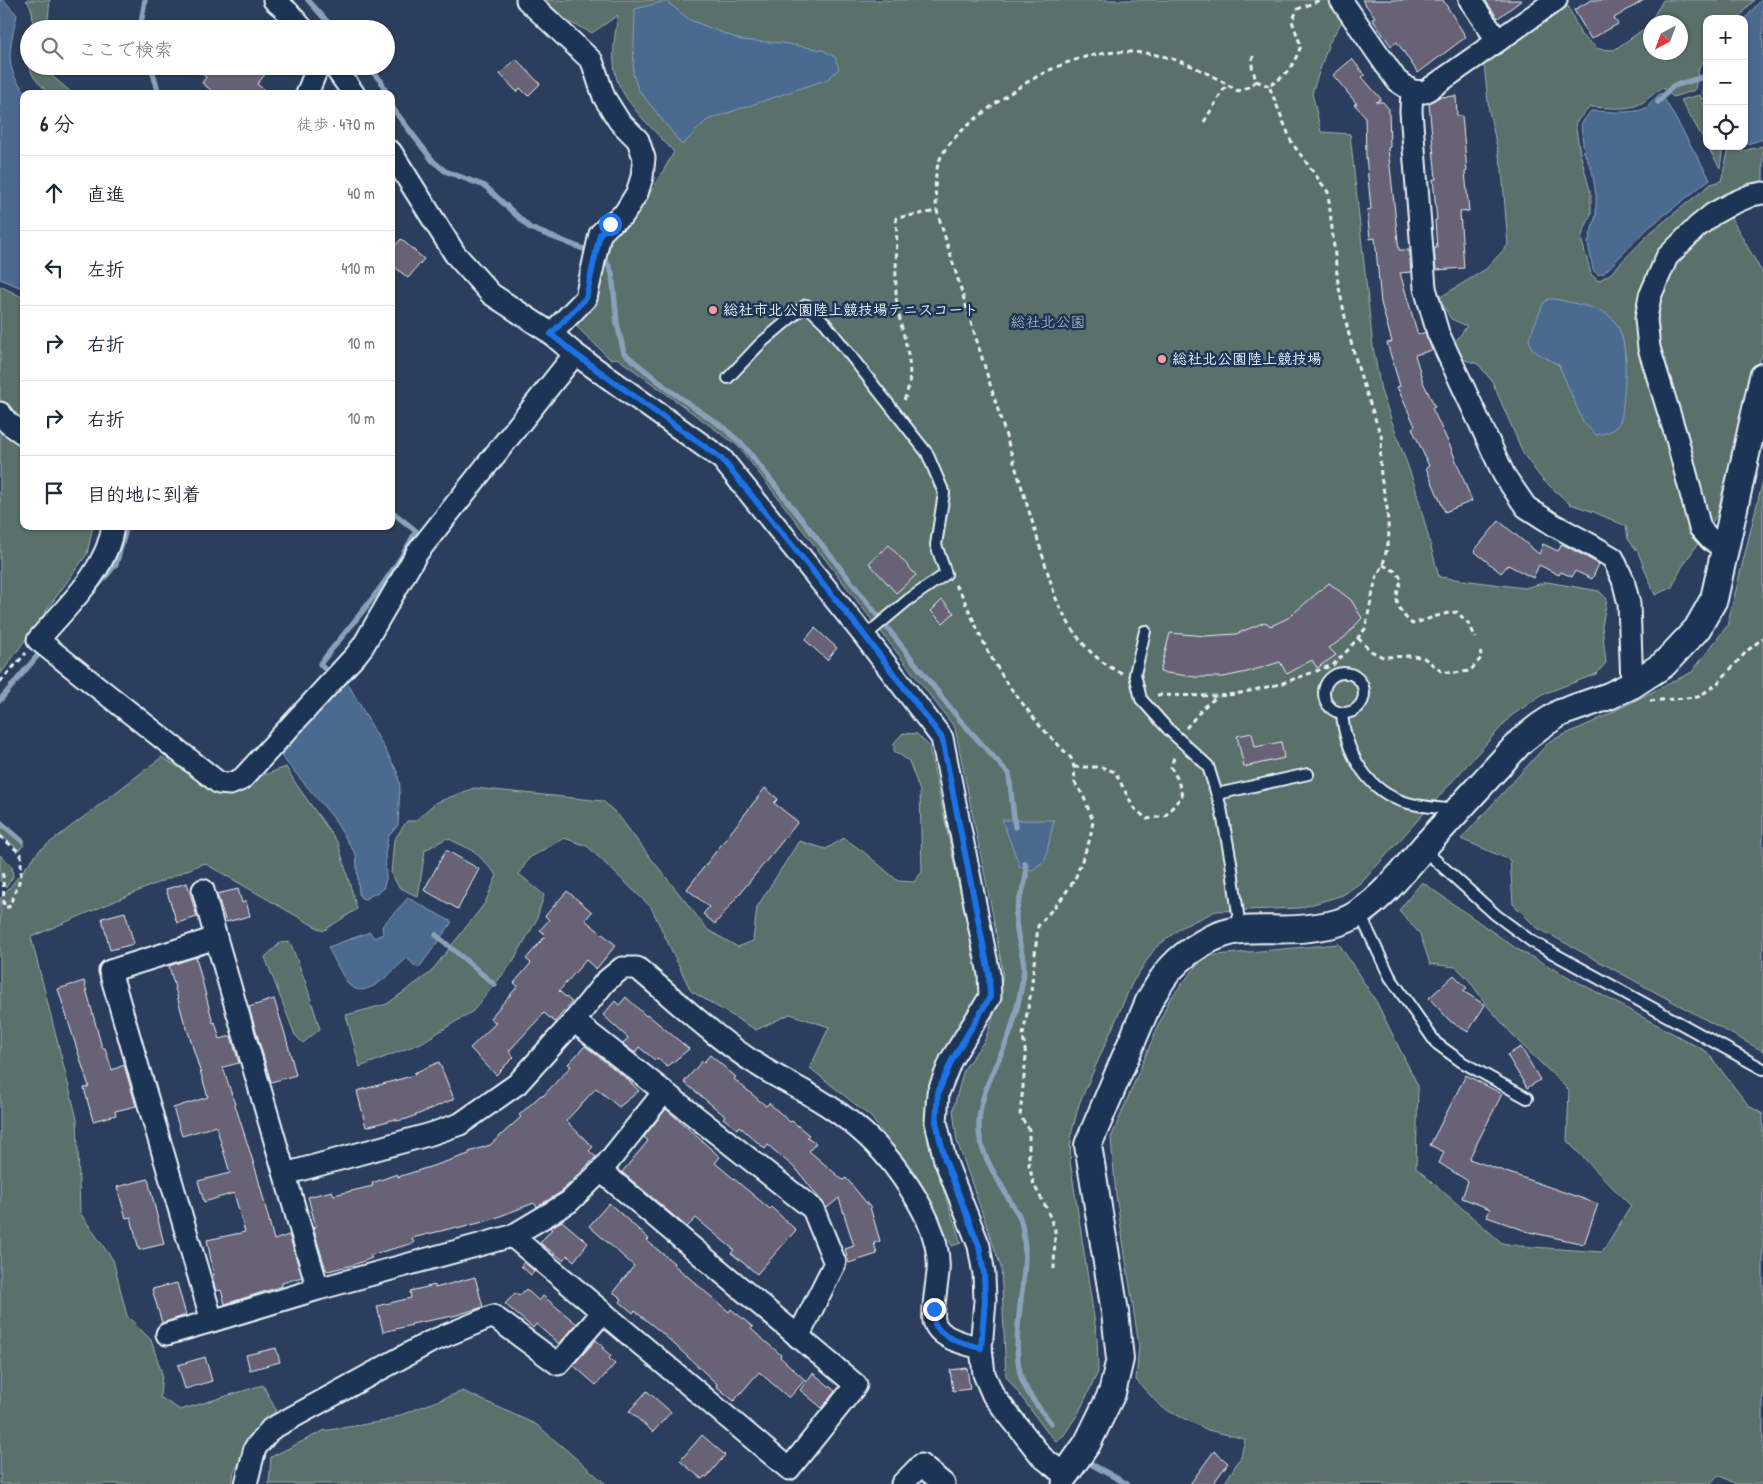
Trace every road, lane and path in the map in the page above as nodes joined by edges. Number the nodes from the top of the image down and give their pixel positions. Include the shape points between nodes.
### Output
1 (527, 0) edge
2 (1320, 0) edge
3 (1340, 0) edge
4 (1470, 0) edge
5 (1556, 0) edge
6 (289, 3) edge
7 (298, 20) edge
8 (1497, 40) junction
9 (1253, 56) dead end
10 (314, 75) edge
11 (340, 75) edge
12 (1256, 80) junction
13 (1227, 84) junction
14 (1269, 86) junction
15 (309, 90) edge
16 (351, 90) edge
17 (1412, 90) junction
18 (1204, 122) dead end
19 (395, 158) edge
20 (1763, 193) edge
21 (937, 211) junction
22 (551, 334) junction
23 (575, 354) junction
24 (1763, 377) edge
25 (728, 378) dead end
26 (0, 413) edge
27 (896, 414) junction
28 (20, 431) edge
29 (112, 530) edge
30 (1726, 548) junction
31 (1383, 565) junction
32 (946, 574) junction
33 (877, 626) junction
34 (1146, 631) dead end
35 (1358, 638) junction
36 (1476, 638) dead end
37 (1763, 638) edge
38 (43, 644) junction
39 (1480, 652) dead end
40 (1136, 679) junction
41 (0, 682) edge
42 (1139, 693) junction
43 (1638, 694) junction
44 (1218, 696) junction
45 (1342, 713) junction
46 (1180, 741) junction
47 (1074, 767) junction
48 (1308, 774) dead end
49 (1217, 794) junction
50 (1457, 811) junction
51 (0, 836) edge
52 (1423, 849) junction
53 (0, 872) edge
54 (203, 890) dead end
55 (1359, 913) junction
56 (1240, 930) junction
57 (216, 938) junction
58 (574, 1022) junction
59 (1763, 1069) edge
60 (664, 1092) junction
61 (1527, 1098) dead end
62 (601, 1170) junction
63 (285, 1174) junction
64 (512, 1236) junction
65 (1054, 1269) dead end
66 (318, 1289) junction
67 (602, 1312) junction
68 (212, 1321) junction
69 (167, 1334) dead end
70 (798, 1337) junction
71 (981, 1348) junction
72 (1064, 1479) edge
73 (246, 1484) edge
74 (902, 1484) edge
75 (944, 1484) edge

1 - 22 street via 592,61 604,97 619,121 638,140 644,158 637,194 624,214 600,234 586,298
2 - 14 path via 1298,9 1292,20 1301,46 1292,67
3 - 17 street via 1397,82
4 - 8 street
5 - 8 street
6 - 7 street
8 - 17 street via 1425,92
9 - 12 path
10 - 15 street
11 - 16 street
12 - 13 path via 1238,91
12 - 14 path
13 - 18 path
13 - 21 path via 1192,65 1143,53 1114,52 1042,72 968,124 952,142 941,157 936,176
14 - 31 path via 1292,143 1328,192 1338,283 1348,331 1382,438 1381,477 1389,539
17 - 43 street via 1425,288 1438,334 1504,475 1526,507 1613,558 1629,604
19 - 22 street via 455,254 491,294
20 - 30 street via 1713,214 1667,257 1650,296 1646,319 1649,348 1700,528 1711,540
21 - 27 path via 896,218 896,296 910,370 905,399
21 - 40 path via 1065,621 1104,664
22 - 23 street
23 - 33 street via 722,459
23 - 38 street via 417,553 363,646 242,779 230,784 219,783
24 - 30 street
25 - 27 lane via 760,343 806,305 825,323
26 - 28 street
27 - 32 lane via 927,454 944,493 936,545
29 - 38 street via 97,570
30 - 43 street via 1714,599 1697,629
31 - 35 path via 1376,578 1365,629
31 - 36 path via 1402,579 1396,592 1396,603 1412,624 1456,612 1469,624
32 - 33 lane
32 - 47 path via 961,593 988,652 1006,682 1040,726 1071,758
33 - 71 street via 942,738 989,974 990,997 952,1060 938,1093 936,1122 945,1160 979,1246 985,1301
34 - 40 lane
35 - 39 path via 1383,657 1406,655 1424,658 1441,671 1452,673 1470,671 1482,657
35 - 44 path via 1333,665 1313,674 1266,688
37 - 43 path via 1716,686 1698,697
38 - 41 path
40 - 42 lane
42 - 44 path
42 - 46 lane
43 - 50 street via 1609,696 1560,713 1521,740
44 - 46 path via 1205,706
45 - 45 lane via 1355,710 1364,693 1359,680 1348,673 1330,678 1324,689 1330,708
45 - 50 lane via 1346,738 1354,757 1375,785 1407,803
46 - 47 path via 1171,767 1182,796 1165,816 1147,819 1134,808 1115,772 1101,766
46 - 49 lane via 1208,766
47 - 65 path via 1075,784 1093,821 1075,879 1038,926 1023,1035 1026,1057 1020,1106 1020,1116 1029,1129 1029,1165 1034,1185 1055,1230
48 - 49 lane
49 - 56 lane
50 - 52 street
51 - 53 path via 21,854 21,877 9,907 4,907 3,875
52 - 55 street
52 - 59 lane via 1496,915 1531,941
54 - 57 street
55 - 56 street via 1326,926
55 - 61 lane via 1390,977 1436,1043 1462,1062
56 - 72 street via 1214,937 1201,945 1172,967 1162,980 1150,998 1088,1145 1120,1359 1112,1393 1087,1444
57 - 63 street
57 - 68 street via 110,971
58 - 60 street
58 - 63 street via 517,1084 460,1124
58 - 71 street via 605,982 622,968 637,968 758,1065 843,1116 869,1137 900,1174 923,1210 935,1243 938,1269 934,1322 943,1334
60 - 62 street
60 - 70 street via 813,1209 835,1263
62 - 64 street via 570,1202
62 - 70 street
63 - 66 street
64 - 66 street
64 - 67 street
66 - 68 street
67 - 70 street via 788,1469 856,1386
67 - 73 street via 558,1364 493,1316 430,1342 271,1429 254,1448
68 - 69 street
71 - 72 street via 984,1374 994,1395 1042,1457
74 - 75 street via 920,1464

